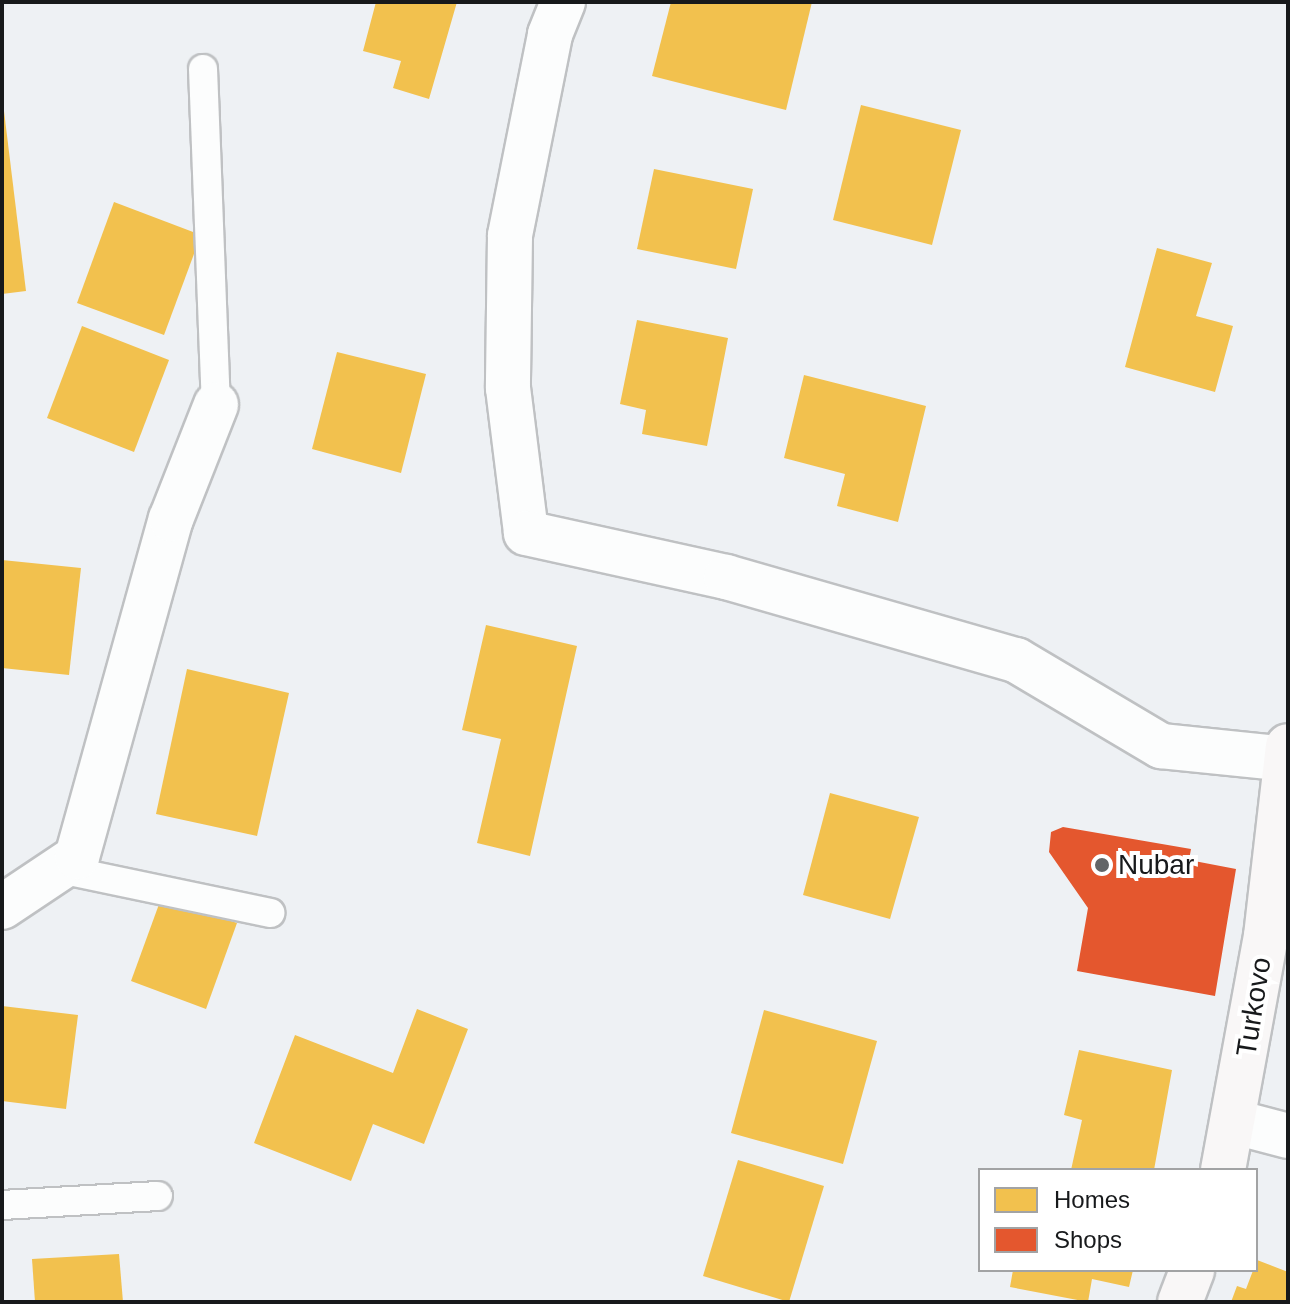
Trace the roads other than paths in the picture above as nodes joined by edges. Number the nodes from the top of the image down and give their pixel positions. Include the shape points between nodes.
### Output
1 (563, 2) edge
2 (203, 69) dead end
3 (216, 405) joint
4 (1287, 753) edge
5 (60, 869) junction
6 (2, 907) edge
7 (270, 913) dead end
8 (1235, 1122) junction
9 (1288, 1136) edge
10 (1224, 1168) edge
11 (158, 1196) dead end
12 (2, 1205) edge
13 (1191, 1272) edge
14 (1180, 1302) edge

1 - 4 street via 550,35 510,236 508,388 526,533 726,577 1016,660 1161,746
2 - 3 lane
3 - 5 street via 171,519 77,857
4 - 8 main road, Turkovo via 1266,936
5 - 6 street
5 - 7 lane
8 - 9 street
8 - 10 main road, Turkovo
11 - 12 lane
13 - 14 main road

